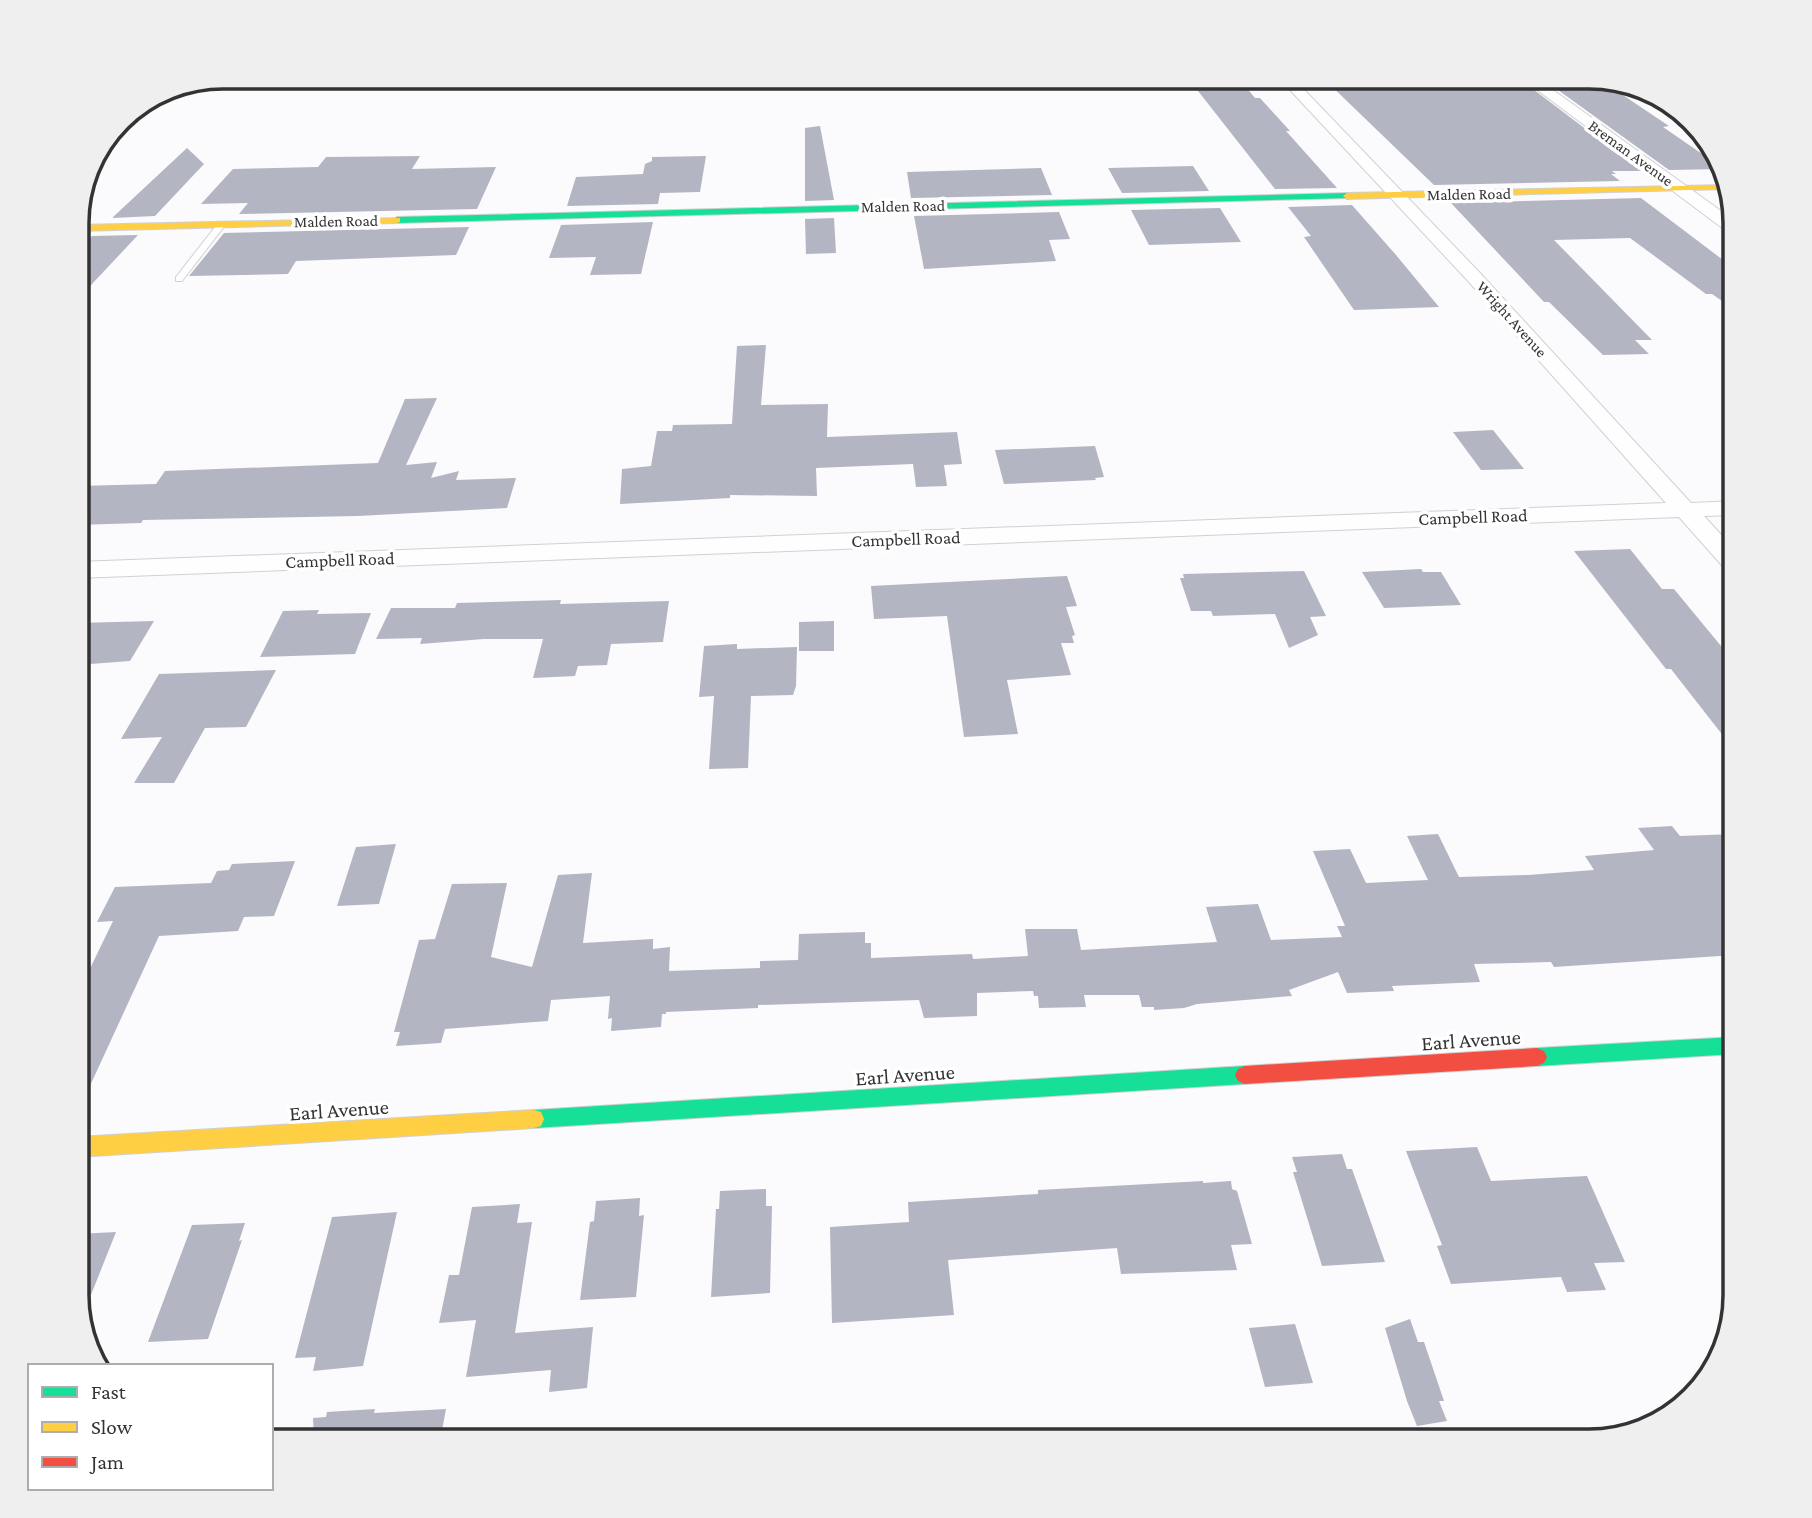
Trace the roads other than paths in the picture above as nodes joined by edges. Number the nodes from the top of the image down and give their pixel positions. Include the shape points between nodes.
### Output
1 (1296, 89) edge
2 (1543, 89) edge
3 (1718, 187) edge
4 (1680, 189) junction
5 (1395, 195) junction
6 (1723, 220) edge
7 (222, 224) junction
8 (90, 228) edge
9 (179, 279) dead end
10 (1723, 508) edge
11 (1684, 509) junction
12 (1723, 552) edge
13 (90, 569) edge
14 (1723, 1046) edge
15 (90, 1146) edge

1 - 5 street, Wright Avenue
2 - 4 street, Breman Avenue
3 - 4 street, Malden Road
4 - 5 street, Malden Road
4 - 6 street, Breman Avenue
5 - 7 street, Malden Road
5 - 11 street, Wright Avenue
7 - 8 street, Malden Road
7 - 9 lane
10 - 11 street, Campbell Road
11 - 12 street, Wright Avenue
11 - 13 street, Campbell Road
14 - 15 street, Earl Avenue

